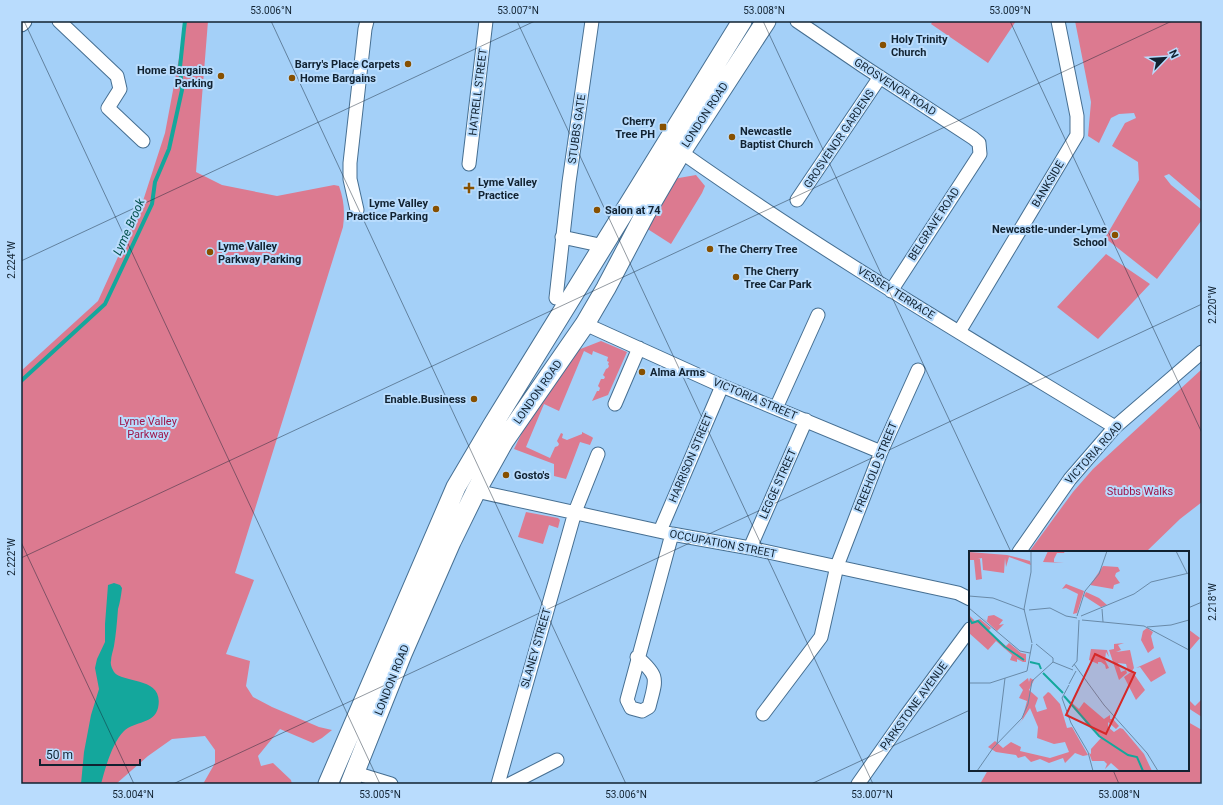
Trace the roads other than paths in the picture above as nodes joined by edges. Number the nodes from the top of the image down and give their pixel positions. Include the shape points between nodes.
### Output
1 (59, 21) edge
2 (367, 21) edge
3 (486, 21) edge
4 (592, 21) edge
5 (742, 21) edge
6 (766, 21) edge
7 (797, 21) edge
8 (1058, 21) edge
9 (880, 77) junction
10 (143, 141) dead end
11 (983, 151) joint
12 (681, 152) junction
13 (469, 164) dead end
14 (797, 200) dead end
15 (357, 210) dead end
16 (562, 237) junction
17 (604, 246) junction
18 (891, 291) junction
19 (559, 305) junction
20 (818, 315) dead end
21 (585, 324) junction
22 (955, 330) junction
23 (639, 348) junction
24 (1202, 352) edge
25 (918, 370) dead end
26 (722, 386) junction
27 (615, 404) dead end
28 (776, 408) junction
29 (806, 420) junction
30 (1115, 427) junction
31 (881, 452) junction
32 (598, 454) dead end
33 (476, 491) junction
34 (575, 512) junction
35 (666, 533) junction
36 (750, 548) junction
37 (1020, 551) edge
38 (837, 566) junction
39 (969, 598) edge
40 (969, 630) edge
41 (637, 657) dead end
42 (763, 714) dead end
43 (557, 760) dead end
44 (353, 778) edge
45 (328, 784) edge
46 (391, 784) edge
47 (498, 784) edge
48 (510, 784) edge
49 (858, 784) edge

1 - 10 street via 117,76 120,89 108,108
2 - 15 street via 350,163 350,179
3 - 13 street, HATRELL STREET
4 - 16 street, STUBBS GATE
5 - 17 highway, LONDON ROAD
6 - 12 highway, LONDON ROAD
7 - 9 street, GROSVENOR ROAD
8 - 22 street, BANKSIDE via 1077,116 1077,135
9 - 11 street, GROSVENOR ROAD via 973,138
9 - 14 street, GROSVENOR GARDENS
11 - 18 street, BELGRAVE ROAD
12 - 18 street, VESSEY TERRACE
12 - 21 highway, LONDON ROAD
16 - 17 street
16 - 19 street, STUBBS GATE
17 - 19 highway, LONDON ROAD
18 - 22 street, VESSEY TERRACE
19 - 21 highway
19 - 45 highway, LONDON ROAD via 456,487
20 - 28 street
21 - 23 street, VICTORIA STREET
21 - 33 highway, LONDON ROAD via 504,440
22 - 30 street, VESSEY TERRACE
23 - 26 street, VICTORIA STREET
23 - 27 street
24 - 30 street, VICTORIA ROAD
25 - 31 street, FREEHOLD STREET
26 - 28 street, VICTORIA STREET
26 - 35 street, HARRISON STREET
28 - 29 street, VICTORIA STREET
29 - 31 street, VICTORIA STREET
29 - 36 street, LEGGE STREET
30 - 37 street, VICTORIA ROAD via 1070,479
31 - 38 street, FREEHOLD STREET
32 - 34 street, SLANEY STREET
33 - 34 street, OCCUPATION STREET
33 - 44 highway, LONDON ROAD via 402,654
34 - 35 street, OCCUPATION STREET
34 - 47 street, SLANEY STREET
35 - 36 street, OCCUPATION STREET
35 - 41 street, HARRISON STREET
36 - 38 street, OCCUPATION STREET
38 - 39 street, OCCUPATION STREET via 958,593
38 - 42 street, FREEHOLD STREET via 821,637
40 - 49 street, PARKSTONE AVENUE
43 - 48 street
44 - 46 street

